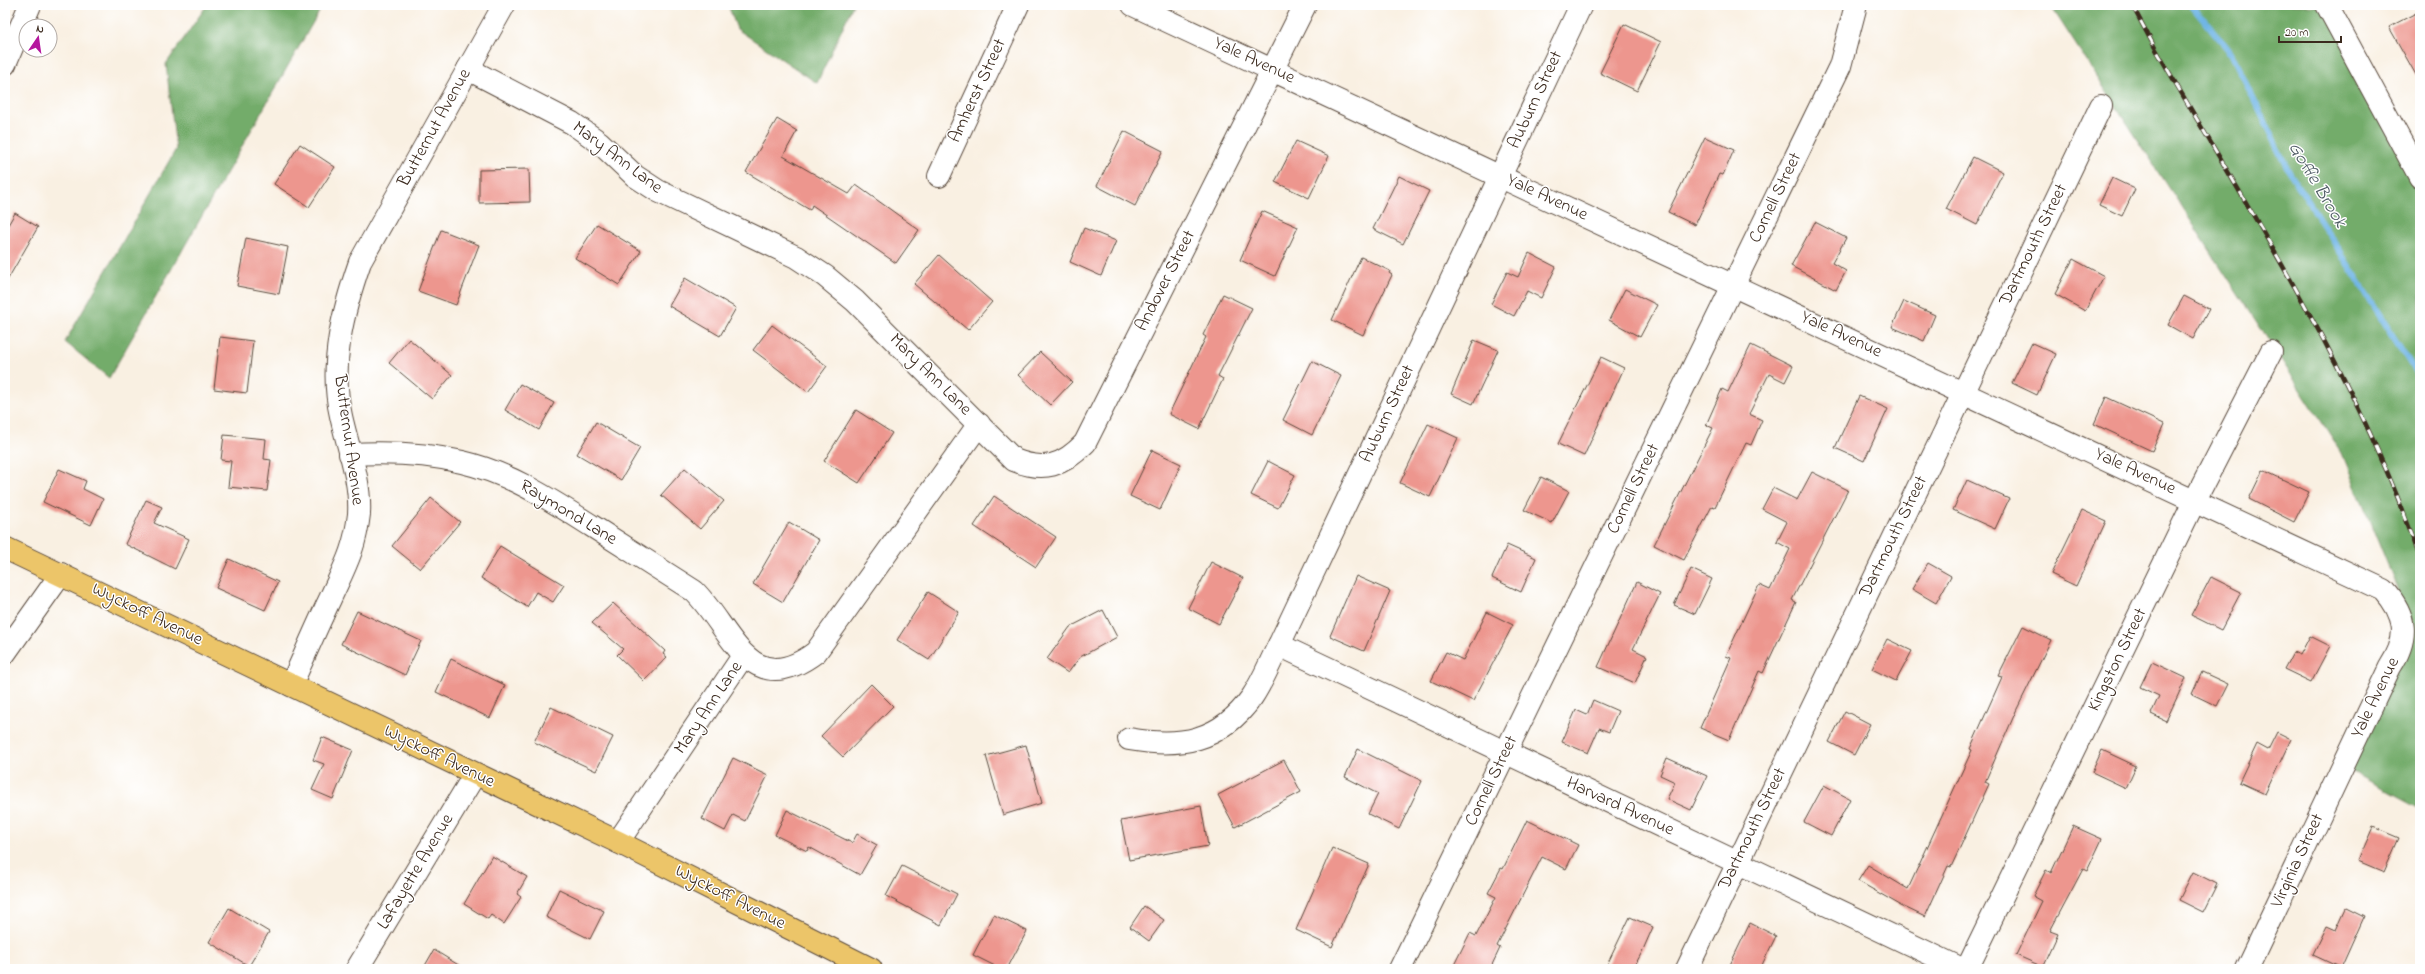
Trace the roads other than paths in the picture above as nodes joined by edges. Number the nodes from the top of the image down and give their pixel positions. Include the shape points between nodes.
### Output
1 (30, 5) edge
2 (504, 5) edge
3 (1018, 5) edge
4 (1133, 5) edge
5 (1305, 5) edge
6 (1581, 5) edge
7 (1856, 5) edge
8 (2335, 8) edge
9 (5, 64) edge
10 (468, 69) junction
11 (1272, 70) junction
12 (2101, 106) dead end
13 (939, 176) dead end
14 (1500, 176) junction
15 (2420, 177) edge
16 (1734, 285) junction
17 (2271, 352) dead end
18 (1964, 392) junction
19 (979, 424) junction
20 (350, 454) junction
21 (2195, 500) junction
22 (5, 548) edge
23 (61, 574) junction
24 (1279, 645) junction
25 (5, 653) edge
26 (743, 656) junction
27 (292, 685) junction
28 (1129, 738) dead end
29 (1506, 753) junction
30 (2349, 753) joint
31 (475, 774) junction
32 (618, 842) junction
33 (1737, 862) junction
34 (357, 969) edge
35 (871, 969) edge
36 (1400, 969) edge
37 (1687, 969) edge
38 (1962, 969) edge
39 (1967, 969) edge
40 (2247, 969) edge

1 - 9 street
2 - 10 street, Butternut Avenue
3 - 13 street, Amherst Street
4 - 11 street, Yale Avenue
5 - 11 street, Andover Street
6 - 14 street, Auburn Street
7 - 16 street, Cornell Street via 1840,66
8 - 15 street
10 - 19 street, Mary Ann Lane via 572,123 599,142 635,176 658,191 796,257 825,276 856,301
10 - 20 street, Butternut Avenue via 360,262 346,301 339,337 337,378 340,414
11 - 14 street, Yale Avenue
11 - 19 street, Andover Street via 1085,443 1074,455 1060,463 1043,467 1028,465 1014,460
12 - 18 street, Dartmouth Street
14 - 16 street, Yale Avenue
14 - 24 street, Auburn Street
16 - 18 street, Yale Avenue
16 - 29 street, Cornell Street
17 - 21 street, Kingston Street
18 - 21 street, Yale Avenue
18 - 33 street, Dartmouth Street
19 - 26 street, Mary Ann Lane via 816,652 803,662 789,667 772,668 756,664
20 - 26 street, Raymond Lane via 386,452 425,455 463,462 500,474 535,490 694,591 708,604
20 - 27 street, Butternut Avenue via 358,484 359,513 355,541 346,568
21 - 30 street, Yale Avenue via 2373,583 2384,590 2395,603 2402,619 2404,636 2399,652
21 - 39 street, Kingston Street
22 - 23 main road, Wyckoff Avenue
23 - 25 street
23 - 27 main road, Wyckoff Avenue
24 - 28 street, Auburn Street via 1253,696 1238,714 1219,728 1180,743 1157,744
24 - 29 street, Harvard Avenue
26 - 32 street, Mary Ann Lane
27 - 31 main road, Wyckoff Avenue
29 - 33 street, Harvard Avenue
29 - 36 street, Cornell Street
30 - 40 street, Virginia Street
31 - 32 main road, Wyckoff Avenue
31 - 34 street, Lafayette Avenue
32 - 35 main road, Wyckoff Avenue
33 - 37 street, Dartmouth Street
33 - 38 street, Harvard Avenue

